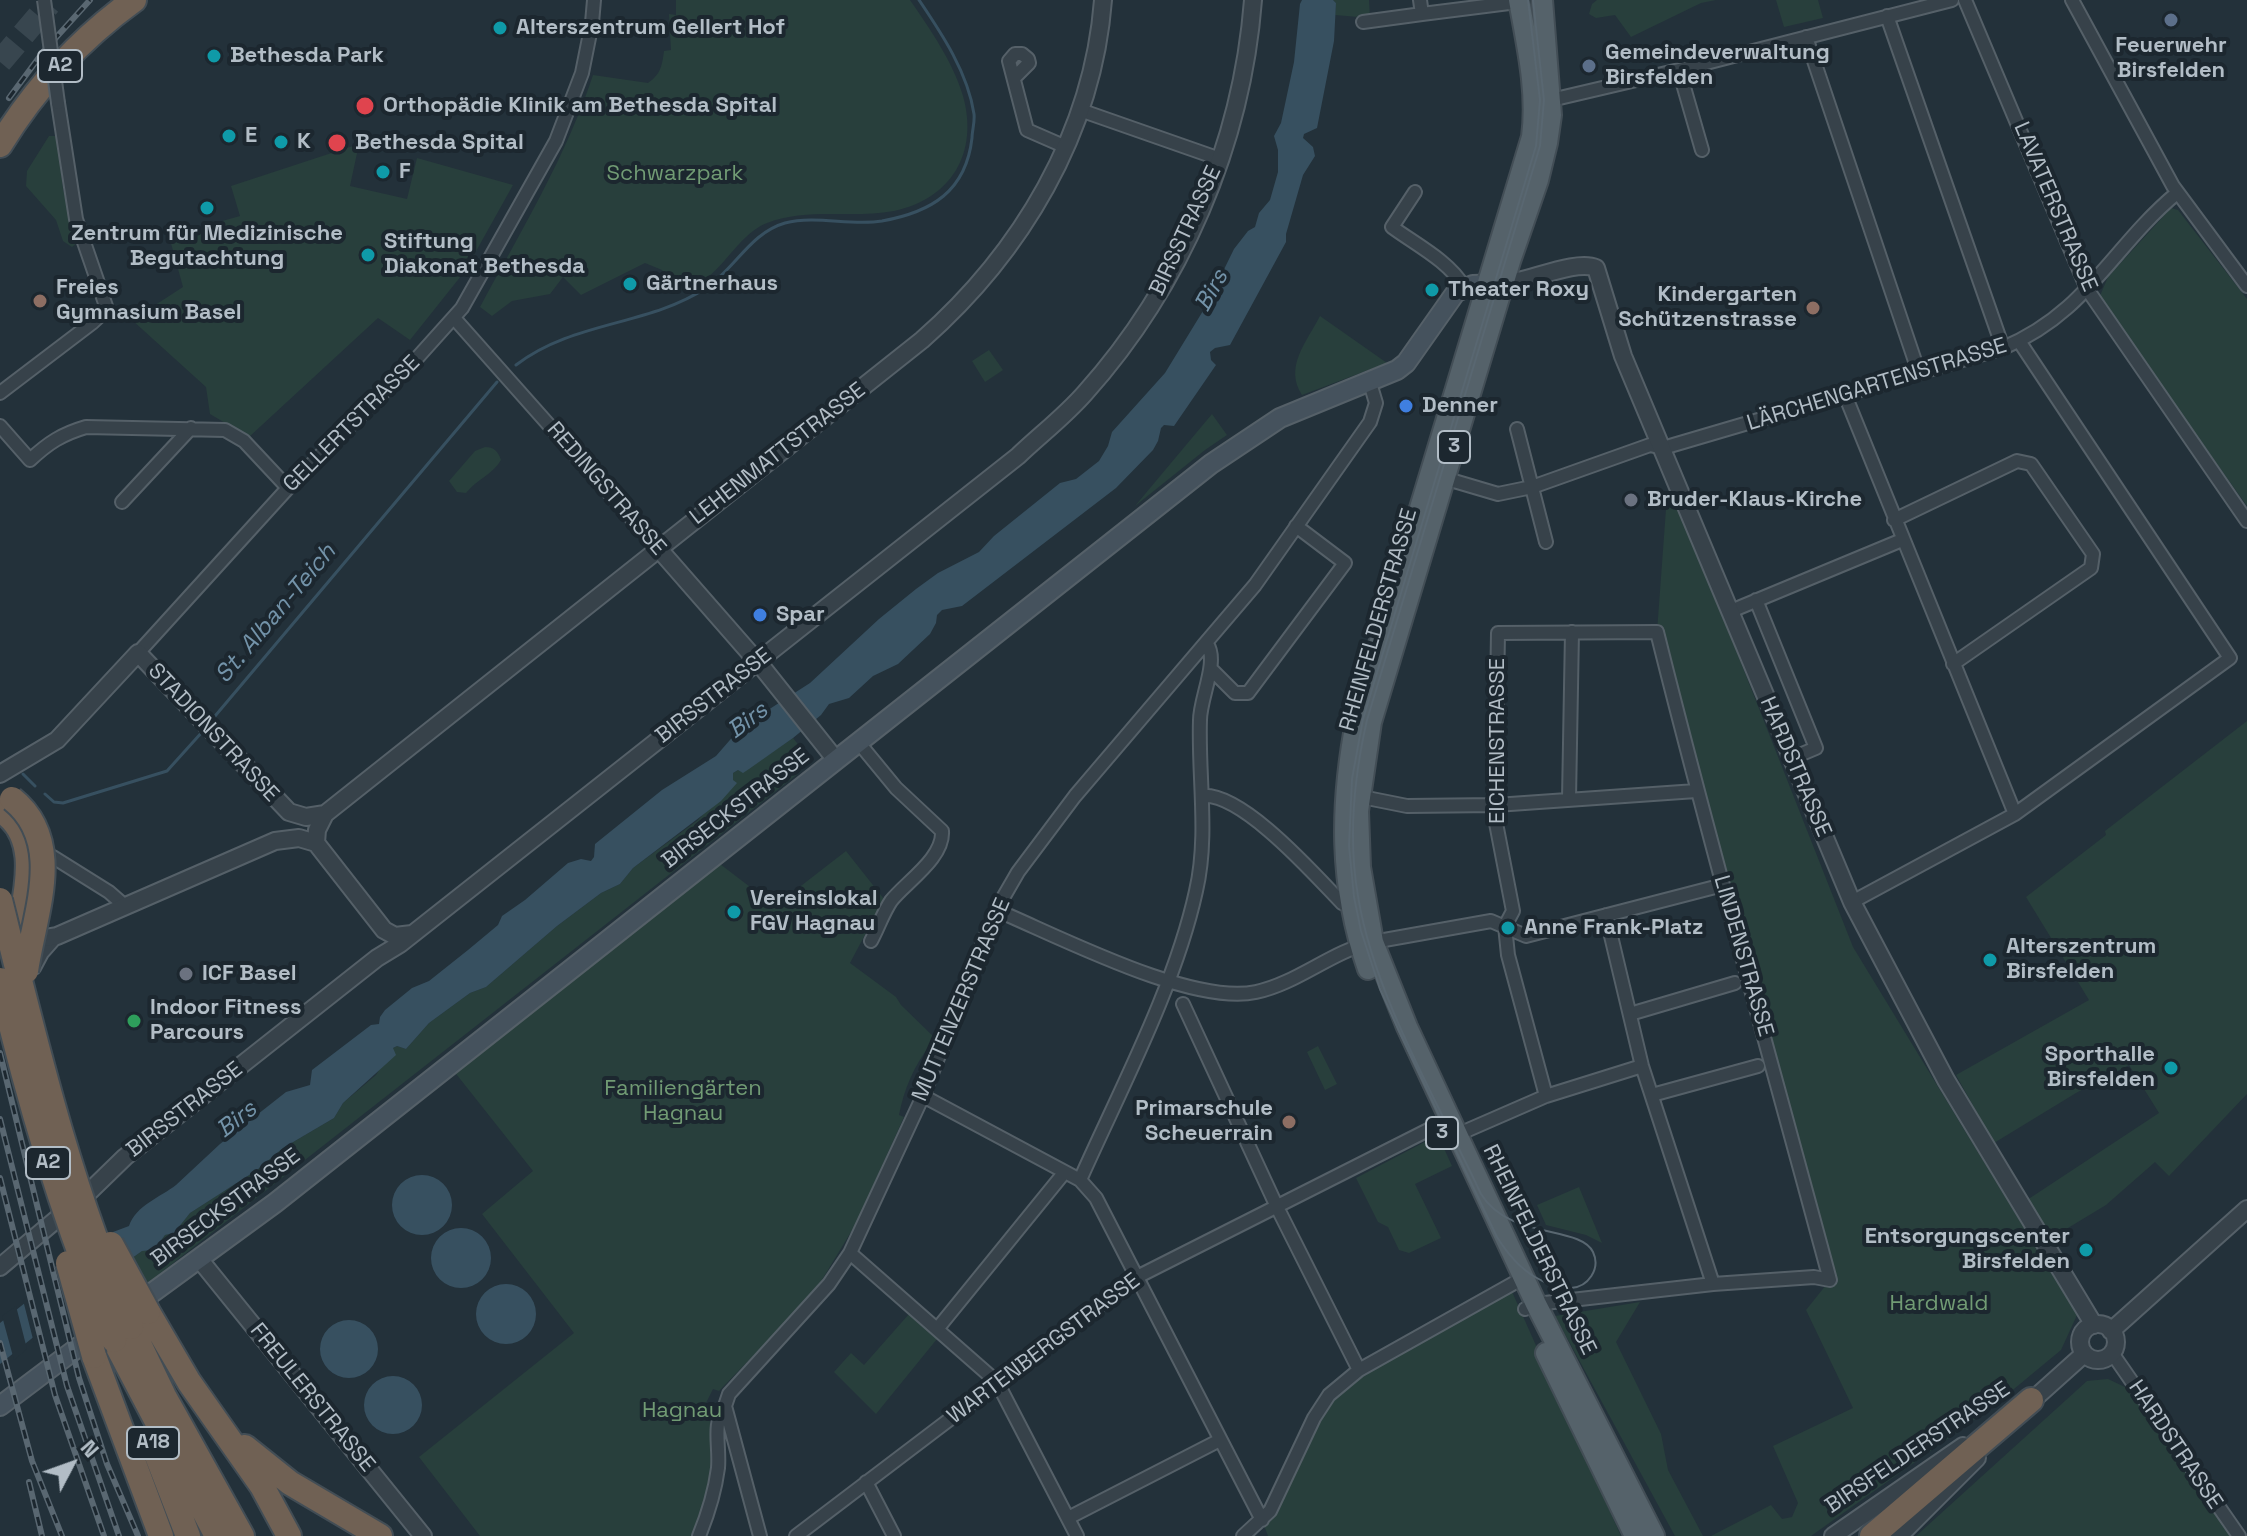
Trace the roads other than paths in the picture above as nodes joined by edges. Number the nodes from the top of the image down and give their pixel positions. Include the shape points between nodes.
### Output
1 (134, 0) edge
2 (594, 0) edge
3 (1103, 0) edge
4 (1253, 0) edge
5 (1420, 0) edge
6 (1952, 0) edge
7 (1965, 0) edge
8 (2072, 0) edge
9 (49, 1) edge
10 (1519, 1) edge
11 (1542, 8) edge
12 (1422, 14) junction
13 (1887, 16) junction
14 (1363, 22) dead end
15 (1806, 37) junction
16 (1679, 70) junction
17 (1014, 78) dead end
18 (1542, 100) junction
19 (1080, 110) junction
20 (0, 145) edge
21 (1066, 147) junction
22 (1702, 150) dead end
23 (1220, 159) junction
24 (1415, 192) dead end
25 (2177, 193) junction
26 (1494, 285) junction
27 (2247, 286) edge
28 (1464, 287) junction
29 (2087, 289) junction
30 (454, 318) junction
31 (2019, 341) junction
32 (2003, 348) junction
33 (1919, 373) junction
34 (1370, 383) junction
35 (0, 393) edge
36 (1845, 395) junction
37 (0, 426) edge
38 (191, 428) junction
39 (1517, 429) dead end
40 (1663, 448) junction
41 (1454, 481) dead end
42 (1532, 487) junction
43 (288, 488) junction
44 (122, 502) dead end
45 (1894, 520) junction
46 (2247, 521) edge
47 (1296, 526) junction
48 (1902, 540) junction
49 (1546, 542) dead end
50 (658, 548) junction
51 (1756, 600) junction
52 (1731, 611) junction
53 (1572, 632) junction
54 (1657, 632) joint
55 (1207, 644) junction
56 (138, 653) junction
57 (1953, 664) junction
58 (762, 668) junction
59 (1211, 669) junction
60 (859, 743) junction
61 (832, 755) junction
62 (1790, 759) junction
63 (0, 774) edge
64 (1696, 791) junction
65 (1352, 795) junction
66 (1202, 796) junction
67 (1569, 799) junction
68 (4, 804) edge
69 (1496, 805) junction
70 (289, 812) junction
71 (325, 814) junction
72 (2015, 814) junction
73 (275, 841) junction
74 (316, 843) junction
75 (53, 857) dead end
76 (1723, 885) junction
77 (0, 890) edge
78 (0, 900) edge
79 (1852, 902) junction
80 (125, 906) junction
81 (1358, 907) junction
82 (996, 910) junction
83 (1606, 915) junction
84 (1505, 926) junction
85 (384, 930) junction
86 (413, 934) junction
87 (57, 936) junction
88 (871, 941) dead end
89 (1366, 943) junction
90 (377, 958) junction
91 (0, 980) edge
92 (1168, 981) junction
93 (1735, 983) dead end
94 (1183, 1004) dead end
95 (1630, 1014) junction
96 (1642, 1066) junction
97 (1758, 1066) dead end
98 (1652, 1095) junction
99 (923, 1096) junction
100 (1546, 1096) junction
101 (1447, 1133) junction
102 (1064, 1173) junction
103 (1080, 1180) junction
104 (94, 1187) junction
105 (1277, 1207) junction
106 (2247, 1209) edge
107 (850, 1253) junction
108 (200, 1260) junction
109 (0, 1267) edge
110 (1137, 1277) junction
111 (1518, 1280) junction
112 (1713, 1284) junction
113 (1531, 1307) junction
114 (2094, 1325) junction
115 (938, 1328) junction
116 (2111, 1331) junction
117 (128, 1332) junction
118 (2112, 1353) junction
119 (2084, 1354) junction
120 (1359, 1370) junction
121 (997, 1382) junction
122 (2031, 1400) junction
123 (2, 1404) edge
124 (204, 1405) junction
125 (725, 1406) junction
126 (1220, 1440) junction
127 (866, 1482) junction
128 (1068, 1518) junction
129 (1262, 1520) junction
130 (288, 1535) edge
131 (161, 1536) edge
132 (188, 1536) edge
133 (217, 1536) edge
134 (242, 1536) edge
135 (380, 1536) edge
136 (423, 1536) edge
137 (699, 1536) edge
138 (760, 1536) edge
139 (796, 1536) edge
140 (894, 1536) edge
141 (1077, 1536) edge
142 (1243, 1536) edge
143 (1635, 1536) edge
144 (1654, 1536) edge
145 (1833, 1536) edge
146 (1872, 1536) edge
147 (1899, 1536) edge
148 (2239, 1536) edge

1 - 20 highway, A2 via 62,63
2 - 30 street, GELLERTSTRASSE via 582,73 556,141
3 - 19 street, LEHENMATTSTRASSE
4 - 23 street, BIRSSTRASSE via 1241,85
5 - 12 street
6 - 13 street
7 - 29 street, LAVATERSTRASSE
8 - 25 street
9 - 35 street, bridge via 76,219 107,309
10 - 11 street
10 - 12 street
10 - 18 main road, 3
11 - 18 main road, 3
12 - 14 street
13 - 15 street
13 - 32 street
15 - 16 street
15 - 33 street
16 - 18 street
16 - 22 street
17 - 21 street via 1027,130
18 - 26 main road, RHEINFELDERSTRASSE / 3
19 - 21 street, LEHENMATTSTRASSE
19 - 23 street
21 - 50 street, LEHENMATTSTRASSE via 1018,234 946,318
23 - 58 street, BIRSSTRASSE via 1159,292 1084,394 1018,456
24 - 28 street via 1392,227 1448,267
25 - 27 street
25 - 29 street, LÄRCHENGARTENSTRASSE
26 - 28 main road
26 - 40 street, HARDSTRASSE via 1584,265 1596,268 1623,356
26 - 65 main road, RHEINFELDERSTRASSE / 3
28 - 34 main road, BIRSECKSTRASSE via 1449,300 1406,363
29 - 31 street, LÄRCHENGARTENSTRASSE via 2053,321
29 - 46 street, LAVATERSTRASSE
30 - 43 street, GELLERTSTRASSE
30 - 50 street, REDINGSTRASSE
31 - 32 street, LÄRCHENGARTENSTRASSE
31 - 72 street via 2230,658
32 - 33 street, LÄRCHENGARTENSTRASSE
33 - 36 street, LÄRCHENGARTENSTRASSE
34 - 47 street, MUTTENZERSTRASSE via 1374,415
34 - 60 main road, BIRSECKSTRASSE via 1304,406 1260,429
36 - 40 street, LÄRCHENGARTENSTRASSE
36 - 45 street
37 - 38 street via 30,460 48,443 86,427
38 - 43 street via 225,430 244,441
38 - 44 street
39 - 42 street
40 - 42 street, LÄRCHENGARTENSTRASSE via 1650,445
40 - 52 street, HARDSTRASSE
41 - 42 street, LÄRCHENGARTENSTRASSE via 1498,494
42 - 49 street
43 - 56 street, GELLERTSTRASSE
45 - 48 street
45 - 57 street via 2017,461 2031,464 2093,554 2091,568
47 - 55 street, MUTTENZERSTRASSE
47 - 59 street via 1345,563 1248,693 1235,693
48 - 51 street
48 - 57 street
50 - 58 street, REDINGSTRASSE
50 - 71 street, LEHENMATTSTRASSE
51 - 52 street
51 - 62 street via 1816,748
52 - 62 street, HARDSTRASSE
53 - 54 street, EICHENSTRASSE
53 - 67 street
53 - 69 street, EICHENSTRASSE via 1498,633
54 - 64 street, LINDENSTRASSE
55 - 59 street
55 - 82 street, MUTTENZERSTRASSE via 1075,796
56 - 63 street, GELLERTSTRASSE via 57,740
56 - 70 street, STADIONSTRASSE
57 - 72 street
58 - 61 street, REDINGSTRASSE
58 - 86 street, BIRSSTRASSE
59 - 66 street via 1200,712
60 - 61 main road, BIRSECKSTRASSE
60 - 88 street via 942,831 925,868 891,901
61 - 108 main road, BIRSECKSTRASSE
62 - 79 street, HARDSTRASSE
64 - 67 street
64 - 76 street, LINDENSTRASSE
65 - 69 street via 1407,806
65 - 81 main road, RHEINFELDERSTRASSE / 3 via 1359,845
66 - 81 street via 1227,801 1265,828
66 - 92 street via 1196,892
67 - 69 street
68 - 117 highway, bridge via 30,817 43,856 26,971 35,1028
68 - 131 highway, bridge via 23,837 29,864 8,974 9,1030 94,1356
69 - 84 street, EICHENSTRASSE via 1513,911
70 - 71 street via 306,817
70 - 73 street
71 - 74 street
72 - 79 street
73 - 74 street via 299,838
73 - 80 street
74 - 85 street
75 - 80 street
76 - 83 street
76 - 112 street, LINDENSTRASSE via 1830,1280
77 - 87 street via 17,930 38,938
78 - 117 highway, A2, bridge via 72,1172
79 - 114 street, HARDSTRASSE via 1946,1080
80 - 87 street
81 - 89 main road, RHEINFELDERSTRASSE / 3
82 - 92 street
82 - 99 street, MUTTENZERSTRASSE
83 - 84 street via 1526,936
83 - 95 street
84 - 89 street via 1491,921
84 - 100 street, EICHENSTRASSE
85 - 86 street via 395,936
85 - 90 street
86 - 90 street, BIRSSTRASSE
87 - 104 street via 35,965 30,990 76,1157
89 - 92 street via 1254,993 1201,991
89 - 101 main road, RHEINFELDERSTRASSE / 3
90 - 104 street, BIRSSTRASSE
91 - 117 highway, A2, bridge via 50,1170 84,1267
92 - 103 street
93 - 95 street
94 - 105 street
95 - 96 street
96 - 98 street
96 - 100 street, WARTENBERGSTRASSE
97 - 98 street
98 - 112 street
99 - 102 street
99 - 107 street, MUTTENZERSTRASSE
100 - 101 street, WARTENBERGSTRASSE
101 - 105 street, WARTENBERGSTRASSE
101 - 111 main road, RHEINFELDERSTRASSE / 3
102 - 103 street
102 - 115 street
103 - 110 street via 1096,1198
104 - 109 street, BIRSSTRASSE
105 - 110 street, WARTENBERGSTRASSE
105 - 120 street
106 - 116 street
107 - 115 street
107 - 125 street, MUTTENZERSTRASSE via 829,1284 729,1394
108 - 123 main road, BIRSECKSTRASSE
108 - 136 street, FREULERSTRASSE
110 - 121 street, WARTENBERGSTRASSE
110 - 126 street
111 - 113 main road, RHEINFELDERSTRASSE / 3
111 - 120 street
112 - 113 street
113 - 143 main road, RHEINFELDERSTRASSE / 3
113 - 144 main road, RHEINFELDERSTRASSE / 3
114 - 116 street
114 - 119 street via 2082,1334
115 - 121 street
116 - 118 street
117 - 124 highway
117 - 132 highway, A18
117 - 133 highway, A2
117 - 134 highway, A2
118 - 119 street via 2100,1360
118 - 148 street, HARDSTRASSE
119 - 122 street, BIRSFELDERSTRASSE
120 - 129 street via 1329,1395 1314,1418
121 - 127 street, WARTENBERGSTRASSE
121 - 128 street
122 - 145 street, BIRSFELDERSTRASSE
122 - 146 highway
122 - 147 street, BIRSFELDERSTRASSE
124 - 130 highway via 262,1486
124 - 135 highway via 278,1474
125 - 137 street via 717,1418 715,1486
125 - 138 street
126 - 128 street
126 - 129 street
127 - 139 street, WARTENBERGSTRASSE
127 - 140 street
128 - 141 street
129 - 142 street

